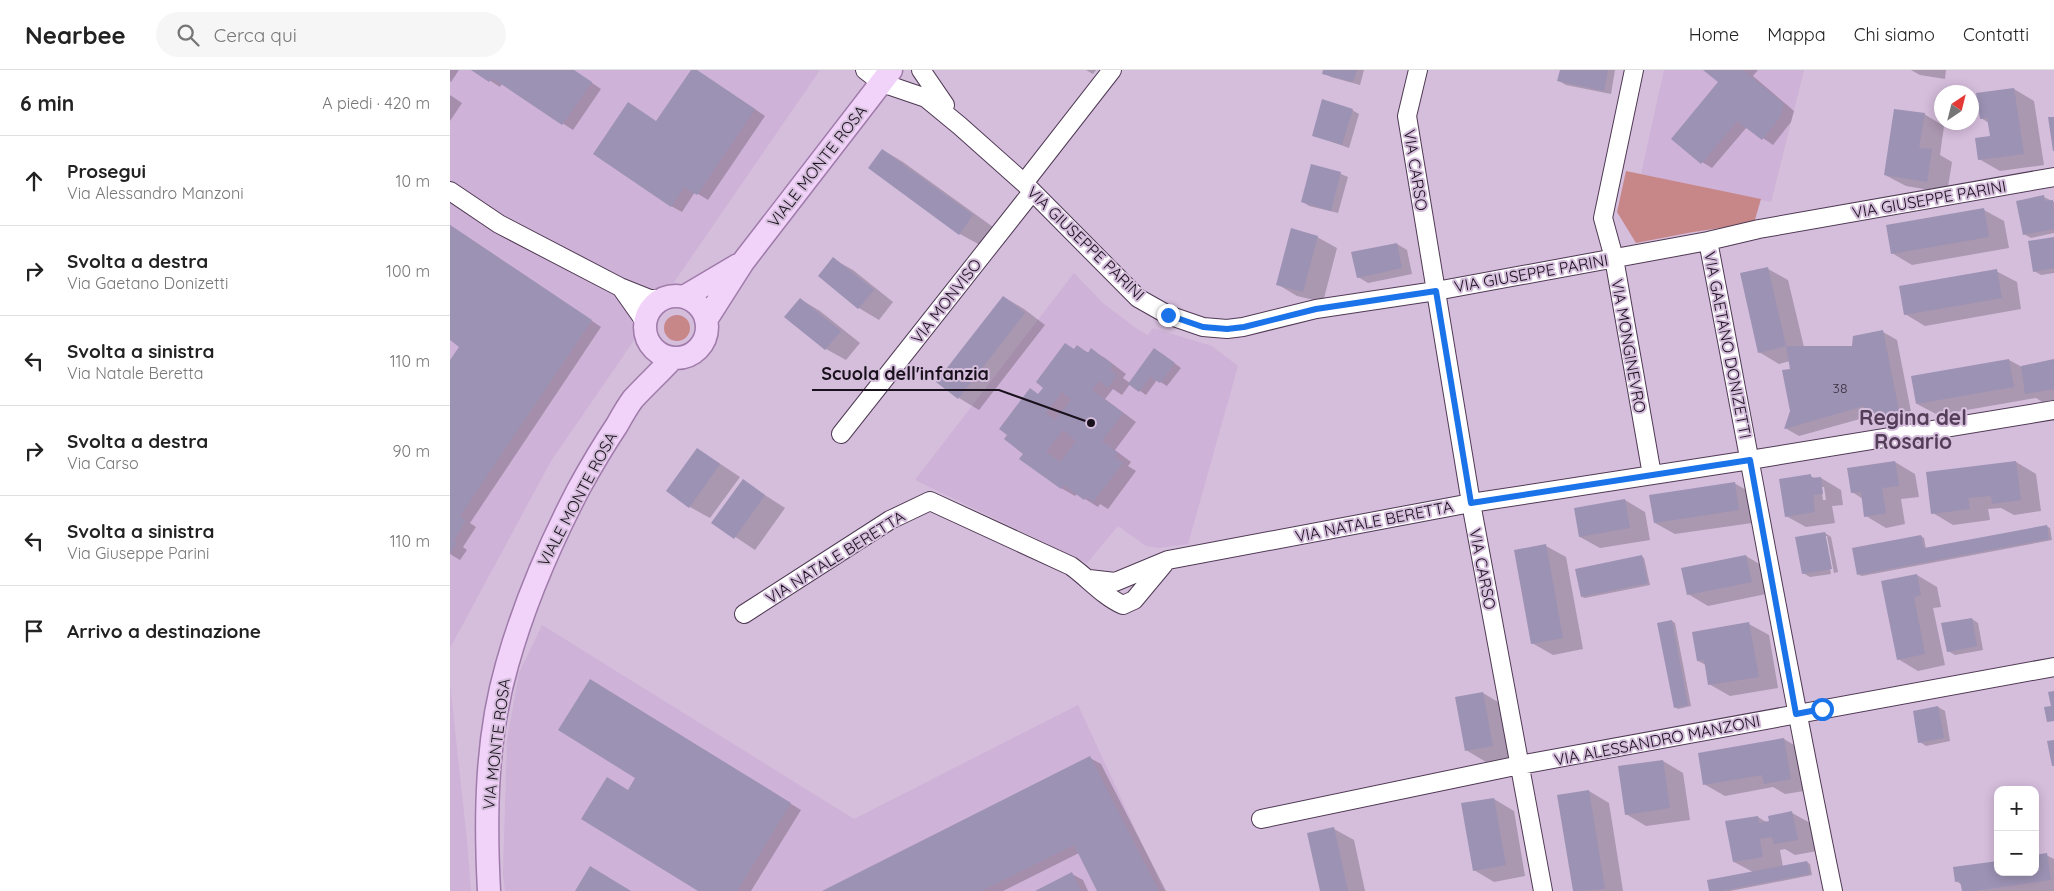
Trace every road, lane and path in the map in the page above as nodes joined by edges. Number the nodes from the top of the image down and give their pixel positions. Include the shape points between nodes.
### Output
1 (921, 70) edge
2 (1112, 70) edge
3 (1418, 70) edge
4 (1634, 70) edge
5 (879, 74) edge
6 (960, 126) junction
7 (2054, 177) edge
8 (1028, 188) junction
9 (450, 191) edge
10 (1708, 241) junction
11 (1614, 258) junction
12 (743, 262) junction
13 (620, 287) junction
14 (1436, 291) junction
15 (674, 298) junction
16 (706, 320) junction
17 (648, 333) junction
18 (672, 358) junction
19 (632, 400) junction
20 (2054, 410) edge
21 (841, 434) dead end
22 (1750, 460) junction
23 (1652, 475) junction
24 (1471, 503) junction
25 (1168, 560) junction
26 (1089, 579) junction
27 (744, 614) dead end
28 (519, 629) joint
29 (2054, 667) edge
30 (1796, 714) junction
31 (1520, 765) junction
32 (1261, 819) dead end
33 (489, 891) edge
34 (1543, 891) edge
35 (1833, 891) edge

1 - 6 street, VIA GIUSEPPE PARINI
2 - 8 street, VIA MONVISO
3 - 14 street, VIA CARSO via 1407,116
4 - 11 street, VIA MONGINEVRO via 1603,218
5 - 6 street, VIA GIUSEPPE PARINI via 926,98
5 - 12 main road, VIALE MONTE ROSA
6 - 8 street, VIA GIUSEPPE PARINI
7 - 10 street, VIA GIUSEPPE PARINI via 1759,229
8 - 14 street, VIA GIUSEPPE PARINI via 1138,298 1168,315 1203,327 1244,327 1316,309
8 - 21 street, VIA MONVISO
9 - 13 street via 499,224
10 - 11 street, VIA GIUSEPPE PARINI
10 - 22 street, VIA GAETANO DONIZETTI
11 - 14 street, VIA GIUSEPPE PARINI
11 - 23 street, VIA MONGINEVRO
12 - 15 main road, VIALE MONTE ROSA
12 - 16 main road, VIALE MONTE ROSA
13 - 15 street via 650,299
13 - 17 street
14 - 24 street, VIA CARSO
15 - 16 main road via 698,306
15 - 17 main road, VIALE MONTE ROSA via 655,305 649,313
16 - 18 main road, VIALE MONTE ROSA via 706,337 696,351 681,358
17 - 18 main road via 656,351
17 - 19 main road, VIALE MONTE ROSA
18 - 19 main road, VIALE MONTE ROSA
19 - 28 main road, VIALE MONTE ROSA via 587,473 555,535
20 - 22 street, VIA NATALE BERETTA
22 - 23 street, VIA NATALE BERETTA
22 - 30 street, VIA GAETANO DONIZETTI
23 - 24 street, VIA NATALE BERETTA
24 - 25 street, VIA NATALE BERETTA
24 - 31 street, VIA CARSO
25 - 26 street, VIA NATALE BERETTA via 1115,582
25 - 26 street, VIA NATALE BERETTA via 1134,600 1124,605 1112,600
26 - 27 street, VIA NATALE BERETTA via 1071,566 930,501 890,520
28 - 33 main road, VIA MONTE ROSA via 501,693 489,777 486,840
29 - 30 street, VIA ALESSANDRO MANZONI
30 - 31 street, VIA ALESSANDRO MANZONI
30 - 35 street, VIA GAETANO DONIZETTI
31 - 32 street, VIA ALESSANDRO MANZONI
31 - 34 street, VIA CARSO

